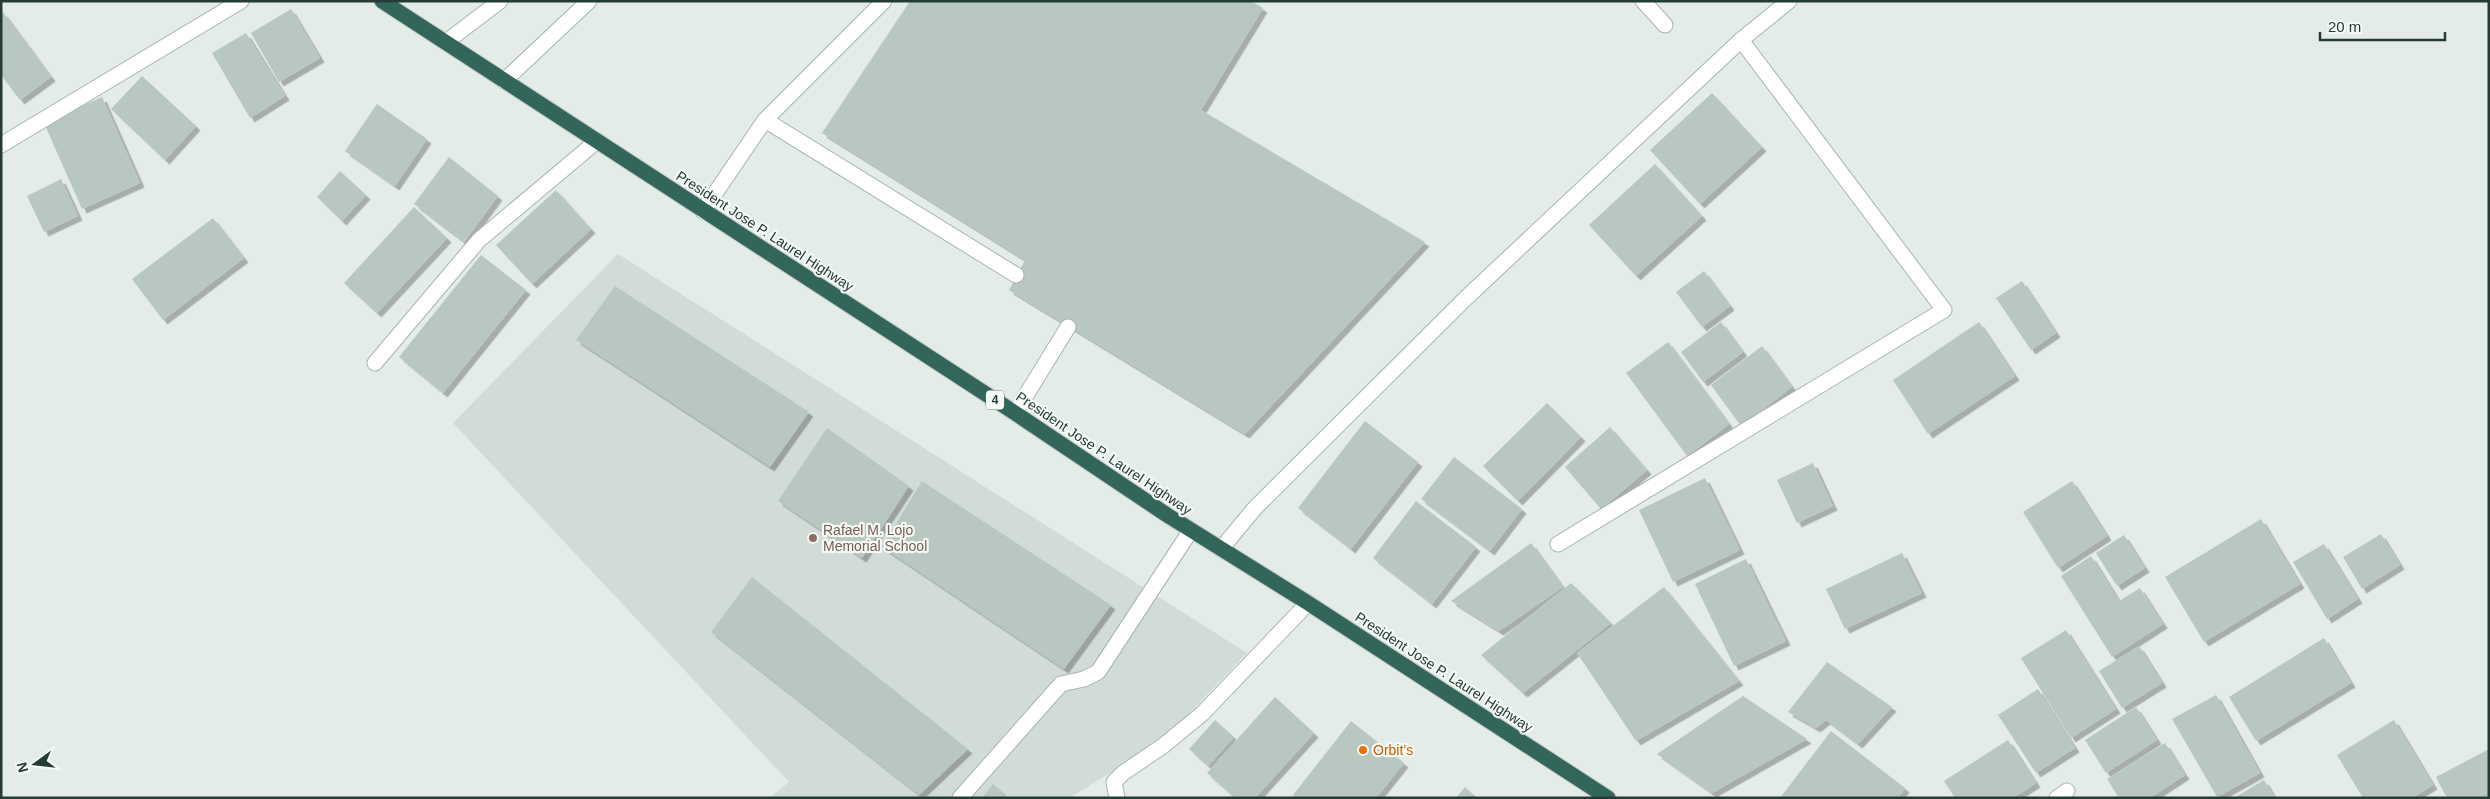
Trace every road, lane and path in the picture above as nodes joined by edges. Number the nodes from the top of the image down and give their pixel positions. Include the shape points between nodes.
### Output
1 (241, 1) edge
2 (382, 1) edge
3 (500, 1) edge
4 (589, 1) edge
5 (884, 1) edge
6 (1643, 1) edge
7 (1789, 1) edge
8 (1666, 25) dead end
9 (1741, 40) junction
10 (446, 42) junction
11 (504, 81) junction
12 (765, 120) junction
13 (597, 141) junction
14 (1, 145) edge
15 (703, 211) junction
16 (1016, 275) dead end
17 (1068, 327) dead end
18 (375, 363) dead end
19 (1015, 413) junction
20 (1191, 530) junction
21 (1558, 544) dead end
22 (1221, 549) junction
23 (1308, 603) junction
24 (960, 798) edge
25 (1117, 798) edge
26 (1608, 798) edge

1 - 14 street
2 - 10 highway, President Jose P. Laurel Highway / 4
3 - 10 street
4 - 11 street
5 - 12 street
6 - 8 street
7 - 9 street
9 - 21 street via 1944,310
9 - 22 street via 1466,298 1255,508
10 - 11 highway, President Jose P. Laurel Highway / 4
11 - 13 highway, President Jose P. Laurel Highway / 4
12 - 15 street
12 - 16 street
13 - 15 highway, President Jose P. Laurel Highway / 4
13 - 18 street via 479,240
15 - 19 highway, President Jose P. Laurel Highway / 4
17 - 19 street
19 - 20 highway, President Jose P. Laurel Highway / 4
20 - 22 highway, President Jose P. Laurel Highway / 4
20 - 24 street via 1098,672 1061,684
22 - 23 highway, President Jose P. Laurel Highway / 4
23 - 25 street via 1203,713 1114,782
23 - 26 highway, President Jose P. Laurel Highway / 4

